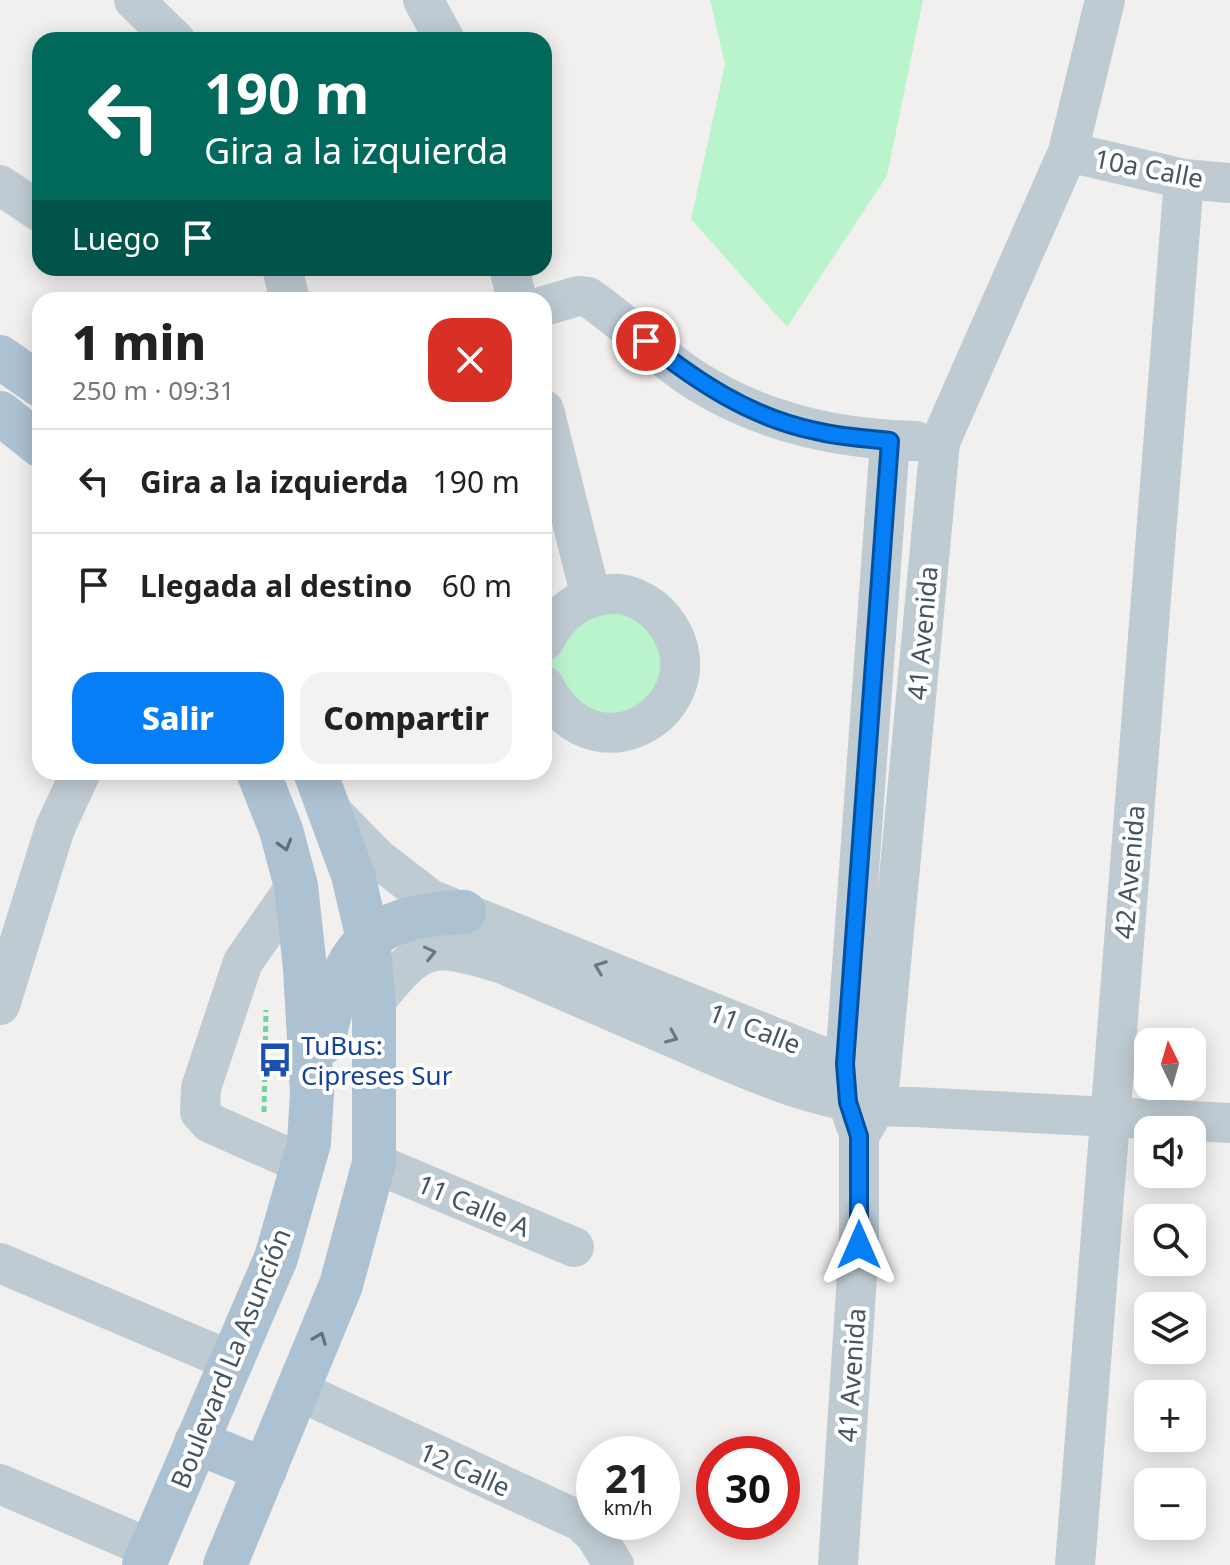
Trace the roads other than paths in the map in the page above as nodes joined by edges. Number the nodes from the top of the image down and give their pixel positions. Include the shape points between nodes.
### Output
1 (134, 0) edge
2 (423, 0) edge
3 (1137, 0) edge
4 (1101, 18) edge
5 (167, 32) edge
6 (441, 32) edge
7 (1068, 152) junction
8 (1184, 179) junction
9 (1230, 183) edge
10 (0, 185) edge
11 (32, 207) edge
12 (552, 304) edge
13 (0, 357) edge
14 (32, 379) edge
15 (0, 413) edge
16 (32, 439) edge
17 (890, 441) junction
18 (552, 442) edge
19 (940, 442) junction
20 (591, 597) junction
21 (552, 625) edge
22 (552, 701) edge
23 (77, 780) edge
24 (261, 780) edge
25 (323, 792) edge
26 (296, 886) junction
27 (464, 912) junction
28 (368, 939) junction
29 (374, 1003) junction
30 (0, 1005) edge
31 (312, 1093) junction
32 (870, 1100) junction
33 (1109, 1117) junction
34 (1230, 1123) edge
35 (374, 1163) junction
36 (303, 1164) junction
37 (574, 1247) dead end
38 (0, 1263) edge
39 (231, 1361) junction
40 (299, 1391) junction
41 (196, 1442) junction
42 (265, 1470) junction
43 (0, 1484) edge
44 (148, 1557) edge
45 (225, 1565) edge
46 (614, 1565) edge
47 (838, 1565) edge
48 (1075, 1565) edge

1 - 5 street
2 - 6 street
3 - 4 street
4 - 7 street
7 - 8 street, 10a Calle
7 - 19 street, 41 Avenida
8 - 9 street, 10a Calle
8 - 33 street, 42 Avenida
10 - 11 street
12 - 17 street via 588,297 695,380 764,416 815,431
13 - 14 main road
15 - 16 main road
17 - 19 street
17 - 32 street, 41 Avenida
18 - 20 street
19 - 32 street, 41 Avenida
20 - 21 street
20 - 22 street via 615,593 658,612 680,653 680,676 656,717 613,733 570,721
23 - 30 street via 55,828
24 -> 26 main road, Boulevard La Asunción
25 - 27 street, 11 Calle via 377,858 430,899
25 - 28 main road via 353,875
26 - 31 main road, Boulevard La Asunción
26 - 36 street via 243,962 201,1088 200,1112 210,1123
27 - 28 main road via 402,920
32 -> 27 street, 11 Calle
28 - 29 main road
28 - 31 main road via 334,992
29 -> 32 street, 11 Calle via 412,958 436,950 461,951 503,964 763,1076
29 - 35 main road
31 - 36 main road, Boulevard La Asunción
32 - 33 street
32 - 47 street, 41 Avenida
33 - 34 street
33 - 48 street, 42 Avenida
35 - 37 street, 11 Calle A
40 -> 35 main road via 341,1285
36 - 39 main road, Boulevard La Asunción via 276,1258
38 - 39 street
39 - 41 main road, Boulevard La Asunción
40 - 42 main road
40 - 46 street, 12 Calle via 580,1521
41 - 42 main road
41 - 44 main road, Boulevard La Asunción
42 - 45 main road
43 - 44 street

